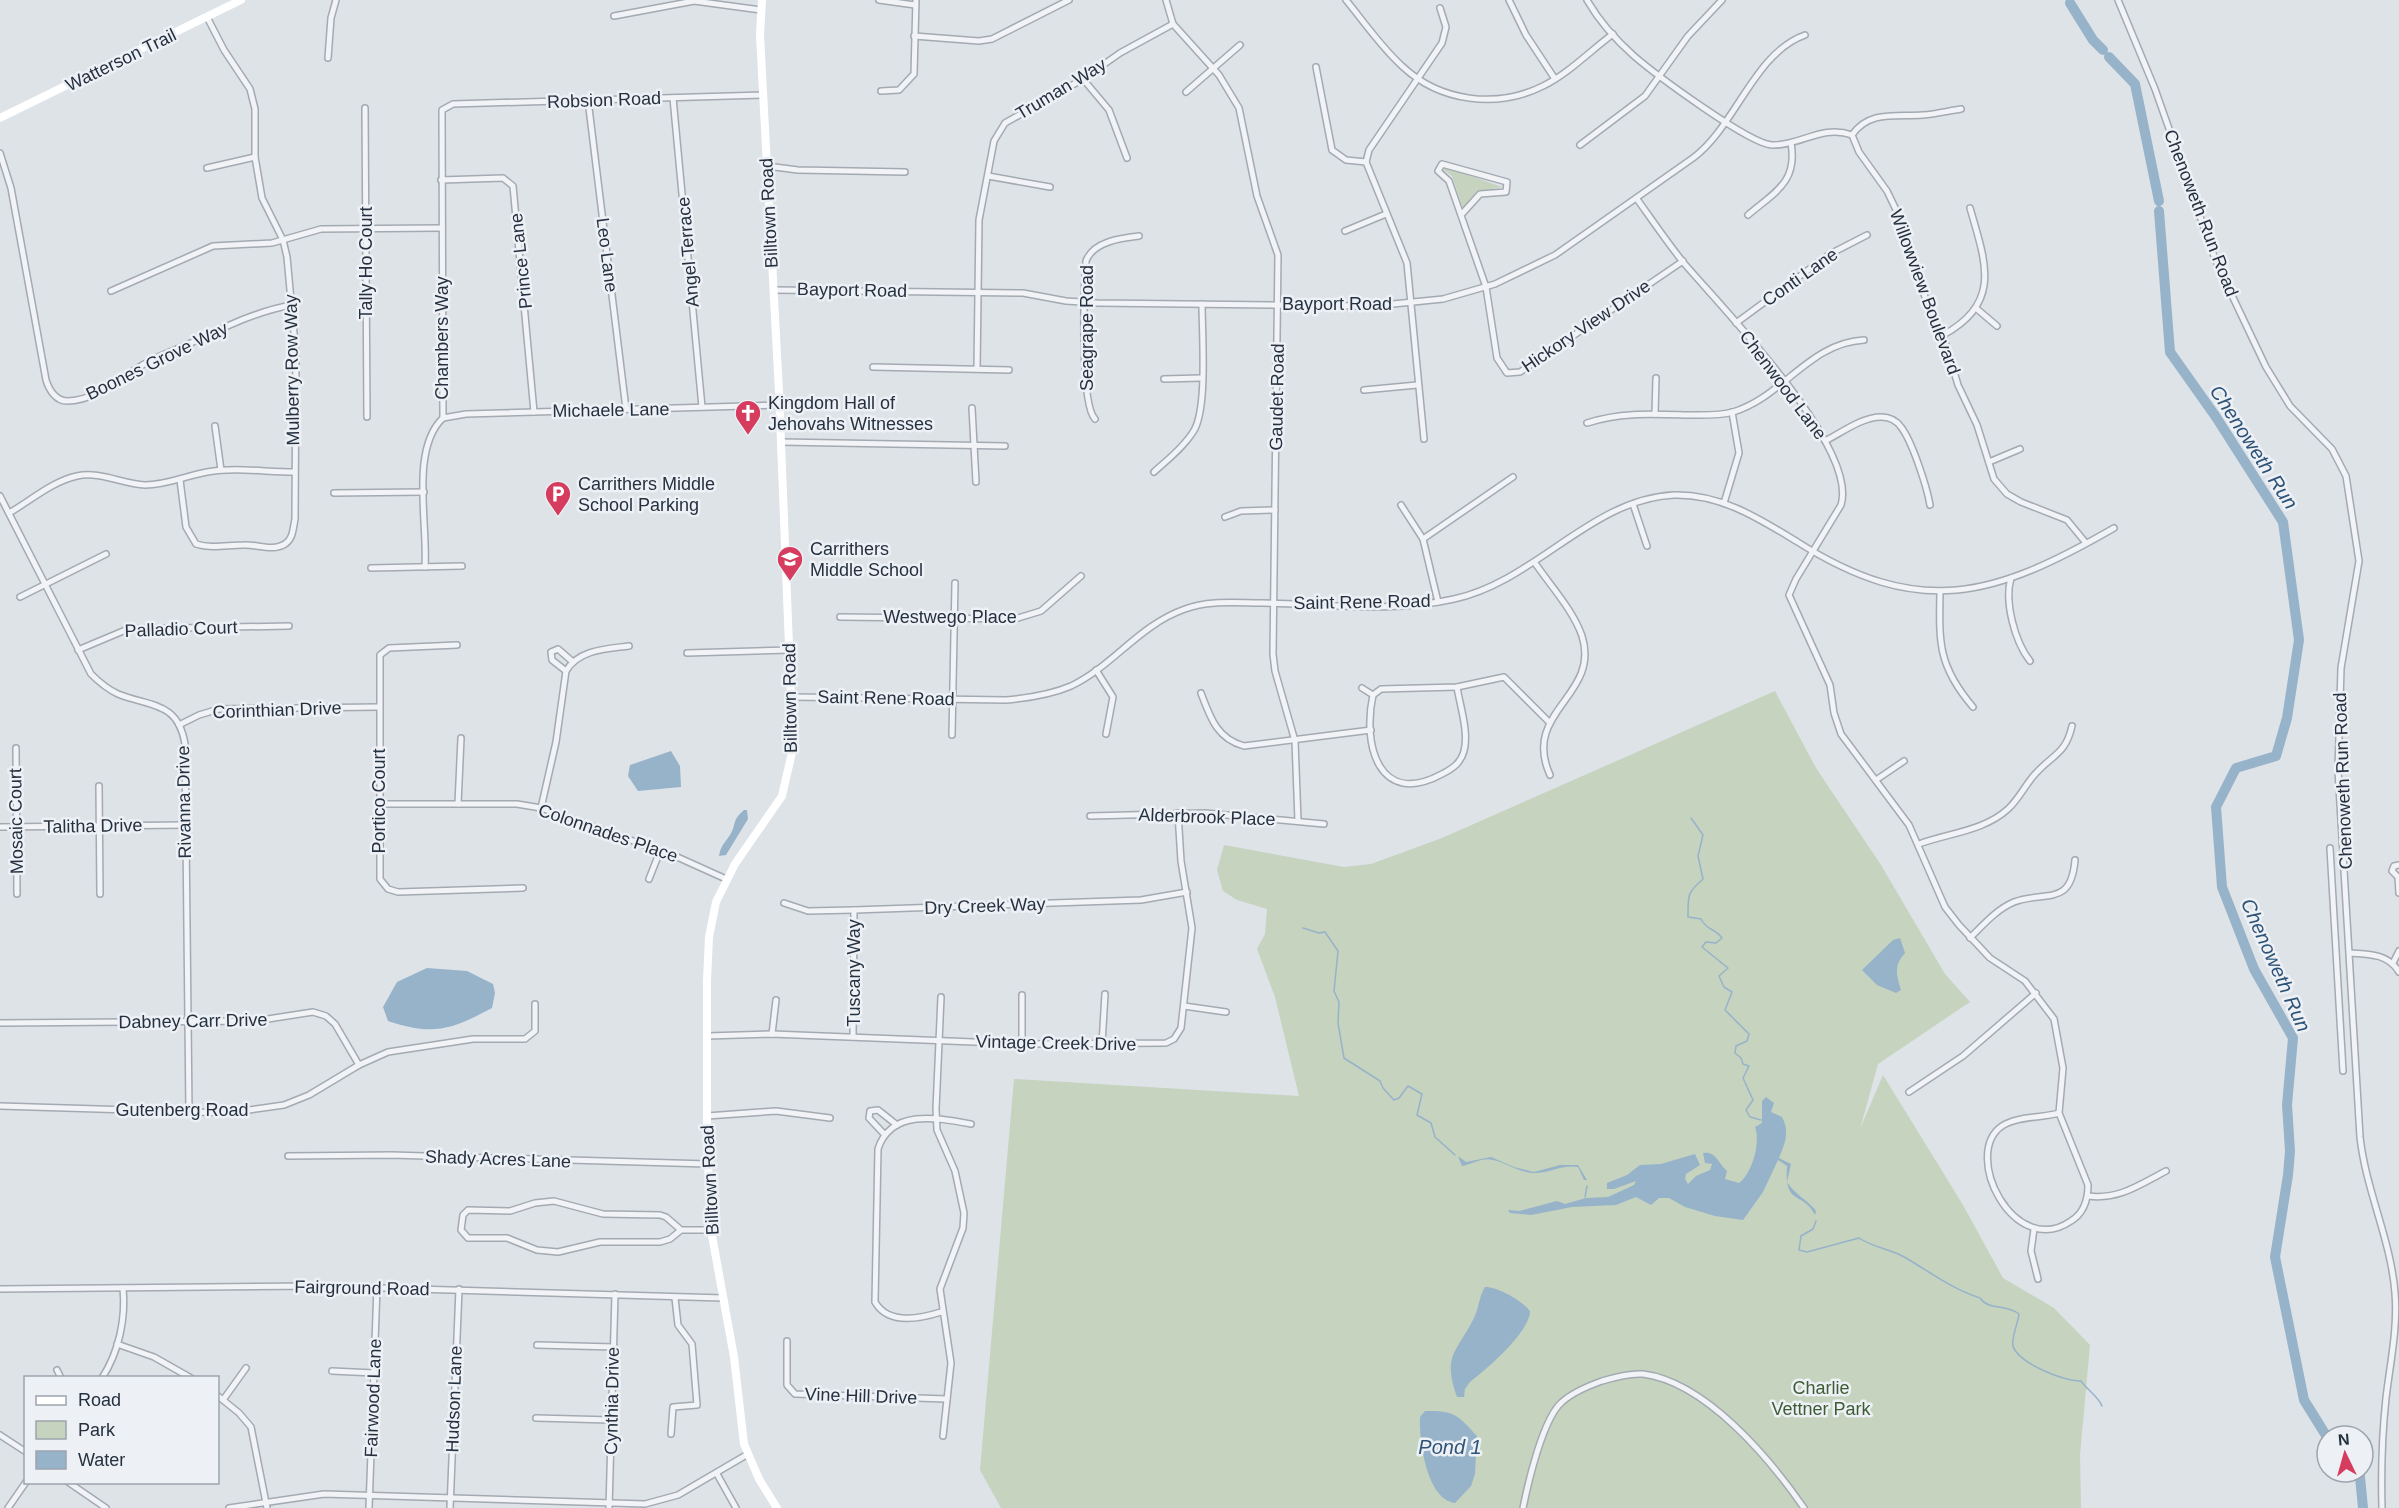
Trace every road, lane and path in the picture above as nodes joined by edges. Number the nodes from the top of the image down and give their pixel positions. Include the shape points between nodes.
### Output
1 (241, 0) edge
2 (336, 0) edge
3 (762, 0) edge
4 (879, 0) edge
5 (1069, 0) edge
6 (1166, 0) edge
7 (1346, 0) edge
8 (1509, 0) edge
9 (1587, 0) edge
10 (1722, 0) edge
11 (2118, 0) edge
12 (915, 2) edge
13 (1440, 8) dead end
14 (761, 10) junction
15 (614, 16) dead end
16 (207, 17) junction
17 (1173, 24) junction
18 (1612, 34) junction
19 (1805, 35) dead end
20 (914, 36) junction
21 (1240, 45) dead end
22 (328, 57) dead end
23 (1316, 67) dead end
24 (1213, 69) junction
25 (1660, 76) junction
26 (1083, 79) junction
27 (1418, 79) junction
28 (1555, 79) junction
29 (881, 91) dead end
30 (1186, 92) dead end
31 (763, 95) junction
32 (673, 98) junction
33 (588, 100) junction
34 (446, 106) joint
35 (365, 108) dead end
36 (1961, 109) dead end
37 (0, 118) edge
38 (1727, 122) junction
39 (1852, 135) junction
40 (1791, 143) junction
41 (1580, 145) dead end
42 (0, 153) edge
43 (255, 157) junction
44 (1127, 158) dead end
45 (1366, 162) junction
46 (767, 166) junction
47 (207, 168) dead end
48 (905, 172) dead end
49 (988, 176) junction
50 (441, 180) junction
51 (1050, 187) dead end
52 (1637, 199) junction
53 (1970, 208) dead end
54 (1386, 214) junction
55 (1748, 215) dead end
56 (1461, 216) junction
57 (365, 228) junction
58 (441, 228) junction
59 (1345, 231) dead end
60 (1867, 235) dead end
61 (1139, 236) dead end
62 (283, 240) junction
63 (1683, 261) junction
64 (1486, 287) junction
65 (774, 290) junction
66 (111, 291) dead end
67 (977, 292) junction
68 (1085, 302) junction
69 (1202, 304) junction
70 (1278, 304) junction
71 (1409, 304) junction
72 (292, 305) junction
73 (1977, 309) junction
74 (1736, 323) junction
75 (1997, 326) dead end
76 (1943, 335) junction
77 (1864, 340) dead end
78 (873, 367) dead end
79 (976, 369) junction
80 (1009, 370) dead end
81 (1201, 378) junction
82 (1656, 378) dead end
83 (1164, 379) dead end
84 (1783, 381) junction
85 (1418, 385) junction
86 (1364, 390) dead end
87 (779, 405) junction
88 (702, 407) junction
89 (972, 408) dead end
90 (626, 409) junction
91 (534, 412) junction
92 (1732, 412) junction
93 (1655, 414) junction
94 (367, 417) dead end
95 (443, 418) junction
96 (1095, 419) dead end
97 (1587, 423) dead end
98 (216, 426) dead end
99 (1424, 439) dead end
100 (1825, 441) junction
101 (781, 442) junction
102 (974, 445) junction
103 (1005, 446) dead end
104 (2020, 449) dead end
105 (1989, 462) junction
106 (221, 470) junction
107 (294, 472) junction
108 (1154, 472) dead end
109 (1513, 477) dead end
110 (180, 480) junction
111 (976, 482) dead end
112 (424, 492) junction
113 (334, 493) dead end
114 (0, 496) edge
115 (1724, 503) junction
116 (1633, 504) junction
117 (1401, 505) dead end
118 (1930, 505) dead end
119 (1275, 510) junction
120 (9, 513) junction
121 (1226, 517) dead end
122 (2114, 528) dead end
123 (1423, 538) junction
124 (2086, 543) junction
125 (1647, 546) dead end
126 (1813, 552) junction
127 (106, 554) dead end
128 (1535, 563) junction
129 (462, 566) dead end
130 (425, 567) junction
131 (371, 568) dead end
132 (1081, 576) dead end
133 (2010, 578) junction
134 (955, 583) dead end
135 (45, 585) junction
136 (1940, 592) junction
137 (20, 597) dead end
138 (1438, 602) junction
139 (1274, 603) junction
140 (840, 617) dead end
141 (955, 619) junction
142 (289, 626) dead end
143 (457, 645) dead end
144 (629, 646) dead end
145 (78, 650) junction
146 (790, 650) junction
147 (687, 653) dead end
148 (2030, 661) dead end
149 (573, 662) junction
150 (1096, 670) junction
151 (566, 671) junction
152 (1457, 687) junction
153 (1362, 688) dead end
154 (1202, 693) dead end
155 (1373, 695) junction
156 (792, 697) junction
157 (953, 699) junction
158 (378, 707) junction
159 (1973, 707) dead end
160 (1549, 722) junction
161 (179, 725) junction
162 (2072, 726) dead end
163 (1371, 730) junction
164 (1106, 734) dead end
165 (952, 735) dead end
166 (461, 738) dead end
167 (1295, 741) junction
168 (16, 748) dead end
169 (1904, 761) dead end
170 (1550, 775) dead end
171 (1876, 780) junction
172 (99, 786) dead end
173 (379, 804) junction
174 (458, 804) junction
175 (541, 808) junction
176 (1179, 813) junction
177 (1090, 816) dead end
178 (1298, 821) junction
179 (1323, 824) dead end
180 (185, 825) junction
181 (99, 826) junction
182 (0, 827) edge
183 (16, 827) junction
184 (1919, 844) junction
185 (2330, 848) dead end
186 (660, 851) junction
187 (2074, 860) dead end
188 (2399, 865) edge
189 (2398, 876) edge
190 (649, 879) dead end
191 (726, 879) junction
192 (523, 888) dead end
193 (1187, 892) junction
194 (17, 894) dead end
195 (100, 894) dead end
196 (2399, 894) edge
197 (784, 903) dead end
198 (854, 910) junction
199 (1970, 938) junction
200 (2399, 951) edge
201 (2350, 953) junction
202 (2394, 963) junction
203 (2399, 972) edge
204 (2036, 993) junction
205 (1105, 994) dead end
206 (1022, 995) dead end
207 (941, 997) dead end
208 (776, 999) dead end
209 (535, 1004) dead end
210 (1184, 1006) junction
211 (1226, 1012) dead end
212 (2353, 1017) junction
213 (2340, 1018) junction
214 (187, 1022) junction
215 (0, 1023) edge
216 (772, 1034) junction
217 (707, 1036) junction
218 (854, 1036) junction
219 (940, 1042) junction
220 (1022, 1044) junction
221 (1102, 1044) junction
222 (358, 1065) junction
223 (2343, 1071) dead end
224 (1909, 1092) dead end
225 (0, 1106) edge
226 (189, 1112) junction
227 (2059, 1113) junction
228 (707, 1116) junction
229 (936, 1117) junction
230 (830, 1118) dead end
231 (970, 1124) dead end
232 (897, 1125) junction
233 (885, 1135) junction
234 (288, 1156) dead end
235 (708, 1164) junction
236 (2166, 1171) dead end
237 (2088, 1196) junction
238 (681, 1230) junction
239 (711, 1230) junction
240 (2034, 1230) junction
241 (2038, 1279) dead end
242 (376, 1287) junction
243 (123, 1288) junction
244 (0, 1289) edge
245 (459, 1289) junction
246 (615, 1294) junction
247 (675, 1298) junction
248 (723, 1298) junction
249 (941, 1312) junction
250 (787, 1341) dead end
251 (117, 1344) junction
252 (537, 1345) dead end
253 (614, 1347) junction
254 (246, 1368) dead end
255 (57, 1370) dead end
256 (332, 1371) dead end
257 (374, 1373) junction
258 (61, 1376) edge
259 (102, 1376) edge
260 (188, 1376) edge
261 (220, 1398) edge
262 (947, 1399) junction
263 (536, 1418) dead end
264 (611, 1420) junction
265 (671, 1434) dead end
266 (0, 1435) edge
267 (942, 1436) dead end
268 (24, 1451) edge
269 (748, 1454) junction
270 (717, 1474) junction
271 (26, 1484) edge
272 (71, 1484) edge
273 (370, 1495) junction
274 (451, 1498) junction
275 (266, 1505) edge
276 (528, 1505) edge
277 (609, 1506) edge
278 (8, 1508) edge
279 (106, 1508) edge
280 (229, 1508) edge
281 (369, 1508) edge
282 (450, 1508) edge
283 (736, 1508) edge
284 (777, 1508) edge
285 (1523, 1508) edge
286 (1804, 1508) edge
287 (2382, 1508) edge

1 - 16 main road, Watterson Trail
2 - 22 street
3 - 14 main road, Billtown Road
4 - 12 street
5 - 20 street via 992,39
6 - 17 street, Gaudet Road
7 - 27 street via 1400,65
8 - 28 street
9 - 18 street
10 - 25 street via 1688,36
11 - 201 street, Chenoweth Run Road via 2155,89 2215,259 2266,367 2290,406 2332,449 2346,476 2359,561 2339,689 2338,770
12 - 20 street
13 - 27 street via 1446,27 1444,38
14 - 15 street via 694,1
14 - 31 main road, Billtown Road
16 - 37 main road, Watterson Trail
16 - 43 street, Mulberry Row Way via 250,89 255,109
17 - 24 street, Gaudet Road
17 - 26 street, Truman Way
18 - 25 street
18 - 28 street
19 - 38 street, Bayport Road via 1773,55
20 - 29 street via 914,74 899,90
21 - 24 street
23 - 45 street via 1332,150 1346,160
24 - 30 street
24 - 70 street, Gaudet Road via 1242,116 1257,196 1278,255
25 - 38 street
25 - 41 street via 1635,104
26 - 44 street via 1109,110
26 - 49 street, Truman Way via 1005,123 994,141
27 - 28 street via 1452,95 1493,100 1531,92
27 - 45 street via 1369,150
31 - 32 street, Robsion Road
31 - 46 main road, Billtown Road
32 - 33 street, Robsion Road
32 - 88 street, Angel Terrace
33 - 34 street, Robsion Road
33 - 90 street, Leo Lane
34 - 50 street, Chambers Way via 440,116
35 - 57 street, Tally Ho Court
36 - 39 street via 1879,116 1864,122
38 - 40 street via 1764,144
38 - 52 street, Bayport Road via 1700,153
39 - 40 street via 1822,132
39 - 76 street, Willowview Boulevard via 1901,220 1925,297
40 - 55 street via 1793,163 1788,178
42 - 72 street, Boones Grove Way via 13,197 46,380 50,391 60,399 86,397 162,356 253,315
43 - 47 street
43 - 62 street, Mulberry Row Way via 262,198
45 - 54 street
46 - 48 street
46 - 65 main road, Billtown Road
49 - 51 street
49 - 67 street, Truman Way via 979,220
50 - 58 street, Chambers Way
50 - 91 street, Prince Lane via 503,178 513,186
52 - 63 street, Chenwood Lane
52 - 64 street, Bayport Road via 1556,255
53 - 73 street via 1986,266
54 - 59 street
54 - 71 street via 1407,263
56 - 56 street, Hickory View Drive via 1449,181 1438,171 1442,164 1508,182 1506,192 1480,194
56 - 64 street, Hickory View Drive
57 - 58 street
57 - 62 street via 321,229
57 - 94 street, Tally Ho Court
58 - 95 street, Chambers Way
60 - 74 street, Conti Lane via 1830,254
61 - 68 street, Seagrape Road via 1101,245 1090,252 1086,261
62 - 66 street via 213,246
62 - 72 street, Mulberry Row Way
63 - 64 street, Hickory View Drive via 1529,367 1513,374 1505,373 1497,358
63 - 74 street, Chenwood Lane
64 - 71 street, Bayport Road
65 - 67 street, Bayport Road
65 - 87 main road, Billtown Road
67 - 68 street, Bayport Road
67 - 79 street, Truman Way
68 - 69 street, Bayport Road
68 - 96 street, Seagrape Road via 1087,405
69 - 70 street, Bayport Road
69 - 81 street
70 - 71 street, Bayport Road
70 - 119 street, Gaudet Road
71 - 85 street
72 - 107 street, Mulberry Row Way via 296,375
73 - 75 street
73 - 76 street
74 - 84 street, Chenwood Lane
76 - 105 street, Willowview Boulevard
77 - 84 street via 1845,342 1819,354
78 - 79 street
79 - 80 street
81 - 83 street
81 - 108 street via 1196,428
82 - 93 street
84 - 92 street via 1756,401
84 - 100 street, Chenwood Lane
85 - 86 street
85 - 99 street
87 - 88 street, Michaele Lane
87 - 101 main road, Billtown Road
88 - 90 street, Michaele Lane
89 - 102 street
90 - 91 street, Michaele Lane
91 - 95 street, Michaele Lane
92 - 93 street
92 - 115 street via 1739,453
93 - 97 street via 1621,415
95 - 112 street, Chambers Way via 436,424 427,446
98 - 106 street
100 - 118 street via 1872,418 1896,421 1904,431
100 - 126 street, Chenwood Lane via 1840,472 1844,493 1835,517
101 - 102 street
101 - 146 main road, Billtown Road
102 - 103 street
102 - 111 street
104 - 105 street
105 - 124 street, Willowview Boulevard via 1994,479 2007,494 2067,520
106 - 107 street
106 - 110 street
107 - 110 street, Mulberry Row Way via 292,536 283,546 273,548 245,544 206,548 196,544 186,527
109 - 123 street
110 - 120 street via 142,485 78,475
112 - 113 street
112 - 130 street, Chambers Way
114 - 120 street, Rivanna Drive
115 - 116 street, Saint Rene Road via 1674,495
115 - 126 street, Saint Rene Road via 1749,513
116 - 125 street
116 - 128 street, Saint Rene Road via 1602,517
117 - 123 street
119 - 121 street via 1241,511
119 - 139 street, Gaudet Road
120 - 135 street, Rivanna Drive
122 - 124 street, Saint Rene Road
123 - 138 street
124 - 133 street, Saint Rene Road
126 - 136 street, Saint Rene Road via 1876,582
126 - 171 street, Chenwood Lane via 1791,586 1790,599 1830,685 1841,734
127 - 135 street
128 - 138 street, Saint Rene Road via 1484,590
128 - 160 street via 1575,622 1584,649 1582,675
129 - 130 street
130 - 131 street
132 - 141 street, Westwego Place via 1050,605 1025,617
133 - 136 street, Saint Rene Road via 1982,588
133 - 148 street via 2007,589 2015,628
134 - 141 street
135 - 137 street
135 - 145 street, Rivanna Drive
136 - 159 street via 1939,639 1943,660 1955,685
138 - 139 street, Saint Rene Road via 1398,606
139 - 150 street, Saint Rene Road via 1222,602 1188,608 1154,623
139 - 167 street, Gaudet Road via 1274,663
140 - 141 street, Westwego Place
141 - 157 street
142 - 145 street, Palladio Court via 128,629
143 - 158 street, Portico Court via 383,651 379,658
144 - 149 street via 592,652
145 - 161 street, Rivanna Drive via 91,674 104,686 156,704
146 - 147 street
146 - 156 main road, Billtown Road
149 - 151 street
149 - 151 street via 558,649 551,652 552,660
150 - 157 street, Saint Rene Road via 1073,685 1041,696
150 - 164 street via 1113,700
151 - 175 street
152 - 155 street via 1381,689
152 - 160 street via 1505,677
152 - 163 street via 1464,751 1456,766 1435,778 1414,784 1389,777 1373,757
153 - 155 street
154 - 167 street via 1215,726 1229,741 1249,747
155 - 163 street
156 - 157 street, Saint Rene Road
156 - 191 main road, Billtown Road via 793,748 785,791
157 - 165 street
158 - 161 street, Corinthian Drive via 219,709
158 - 173 street, Portico Court
160 - 170 street via 1543,748
161 - 180 street, Rivanna Drive via 184,744
162 - 184 street via 2066,746 2035,774 2001,815 1981,826
163 - 167 street
166 - 174 street
167 - 178 street, Gaudet Road
168 - 183 street, Mosaic Court
169 - 171 street
171 - 184 street, Chenwood Lane
172 - 181 street
173 - 174 street, Colonnades Place
173 - 192 street, Portico Court via 379,873 388,889 398,892
174 - 175 street, Colonnades Place
175 - 186 street, Colonnades Place
176 - 177 street, Alderbrook Place
176 - 178 street, Alderbrook Place
176 - 193 street, Vintage Creek Drive
178 - 179 street, Alderbrook Place
180 - 181 street, Talitha Drive
180 - 214 street, Rivanna Drive
181 - 183 street, Talitha Drive
181 - 195 street
182 - 183 street, Talitha Drive
183 - 194 street, Mosaic Court
184 - 199 street, Chenwood Lane via 1945,907
185 - 213 street
186 - 190 street
186 - 191 street, Colonnades Place
187 - 199 street via 2072,877 2061,892 2023,899 2005,907
188 - 189 street via 2392,871
189 - 196 street
191 - 217 main road, Billtown Road via 716,902 709,937
193 - 198 street, Dry Creek Way via 1141,900
193 - 210 street, Vintage Creek Drive via 1192,928
197 - 198 street, Dry Creek Way via 808,911
198 - 218 street, Tuscany Way
199 - 204 street, Chenwood Lane
200 - 202 street
201 - 202 street via 2373,954
201 - 212 street, Chenoweth Run Road
202 - 203 street
204 - 224 street via 1976,1046
204 - 227 street, Chenwood Lane via 2054,1019 2058,1035 2064,1076
205 - 221 street
206 - 220 street
207 - 219 street
208 - 216 street
209 - 222 street, Gutenberg Road via 535,1031 525,1039 472,1039 412,1047
210 - 211 street
210 - 221 street, Vintage Creek Drive via 1181,1028 1170,1041
212 - 213 street
212 - 287 street, Chenoweth Run Road via 2362,1149 2395,1293 2382,1431
213 - 223 street
214 - 215 street, Dabney Carr Drive
214 - 222 street, Dabney Carr Drive via 255,1021 313,1012 335,1024
214 - 226 street, Rivanna Drive
216 - 217 street, Vintage Creek Drive
216 - 218 street, Vintage Creek Drive
217 - 228 main road, Billtown Road
218 - 219 street, Vintage Creek Drive
219 - 220 street, Vintage Creek Drive
219 - 229 street
220 - 221 street, Vintage Creek Drive
222 - 226 street, Gutenberg Road via 309,1095 284,1105 240,1113
225 - 226 street, Gutenberg Road
227 - 237 street, Chenwood Lane via 2088,1185
227 - 240 street via 2009,1122 1998,1130 1989,1145 1990,1174 1996,1193 2010,1212
228 - 230 street via 776,1111
228 - 235 main road, Billtown Road
229 - 231 street
229 - 232 street
229 - 249 street via 937,1130 962,1194 964,1213 963,1228 940,1289
232 - 233 street
232 - 233 street via 878,1110 870,1111 869,1118
233 - 249 street via 878,1149 875,1302 882,1312 897,1319
234 - 235 street, Shady Acres Lane
235 - 239 main road, Billtown Road
236 - 237 street via 2124,1194
237 - 240 street via 2083,1209 2069,1223
238 - 238 street via 660,1215 603,1214 554,1201 510,1211 468,1210 463,1215 461,1230 468,1238 507,1238 537,1250 558,1252 600,1242 660,1242
238 - 239 street
239 - 248 main road, Billtown Road
240 - 241 street via 2031,1251
242 - 243 street, Fairground Road
242 - 245 street, Fairground Road
242 - 257 street, Fairwood Lane
243 - 244 street, Fairground Road
243 - 251 street via 124,1316
245 - 246 street, Fairground Road
245 - 274 street, Hudson Lane
246 - 247 street, Fairground Road
246 - 253 street, Cynthia Drive
247 - 248 street, Fairground Road
247 - 265 street via 678,1325 692,1344 697,1405 673,1407
248 - 269 main road, Billtown Road
249 - 262 street via 951,1363
250 - 262 street, Vine Hill Drive via 787,1385 795,1394
251 - 259 street
251 - 260 street via 154,1357
252 - 253 street
253 - 264 street, Cynthia Drive
254 - 261 street
255 - 258 street
256 - 257 street
257 - 273 street, Fairwood Lane
261 - 275 street via 251,1427
262 - 267 street
263 - 264 street
264 - 277 street, Cynthia Drive
266 - 268 street
269 - 270 street
269 - 284 main road, Billtown Road
270 - 277 street via 664,1500
270 - 283 street
271 - 278 street
272 - 279 street
273 - 274 street
273 - 275 street via 324,1494
273 - 281 street, Fairwood Lane
274 - 276 street
274 - 282 street, Hudson Lane
275 - 280 street
276 - 277 street
285 - 286 street via 1541,1442 1560,1403 1592,1385 1641,1374 1674,1384 1712,1408 1758,1451

